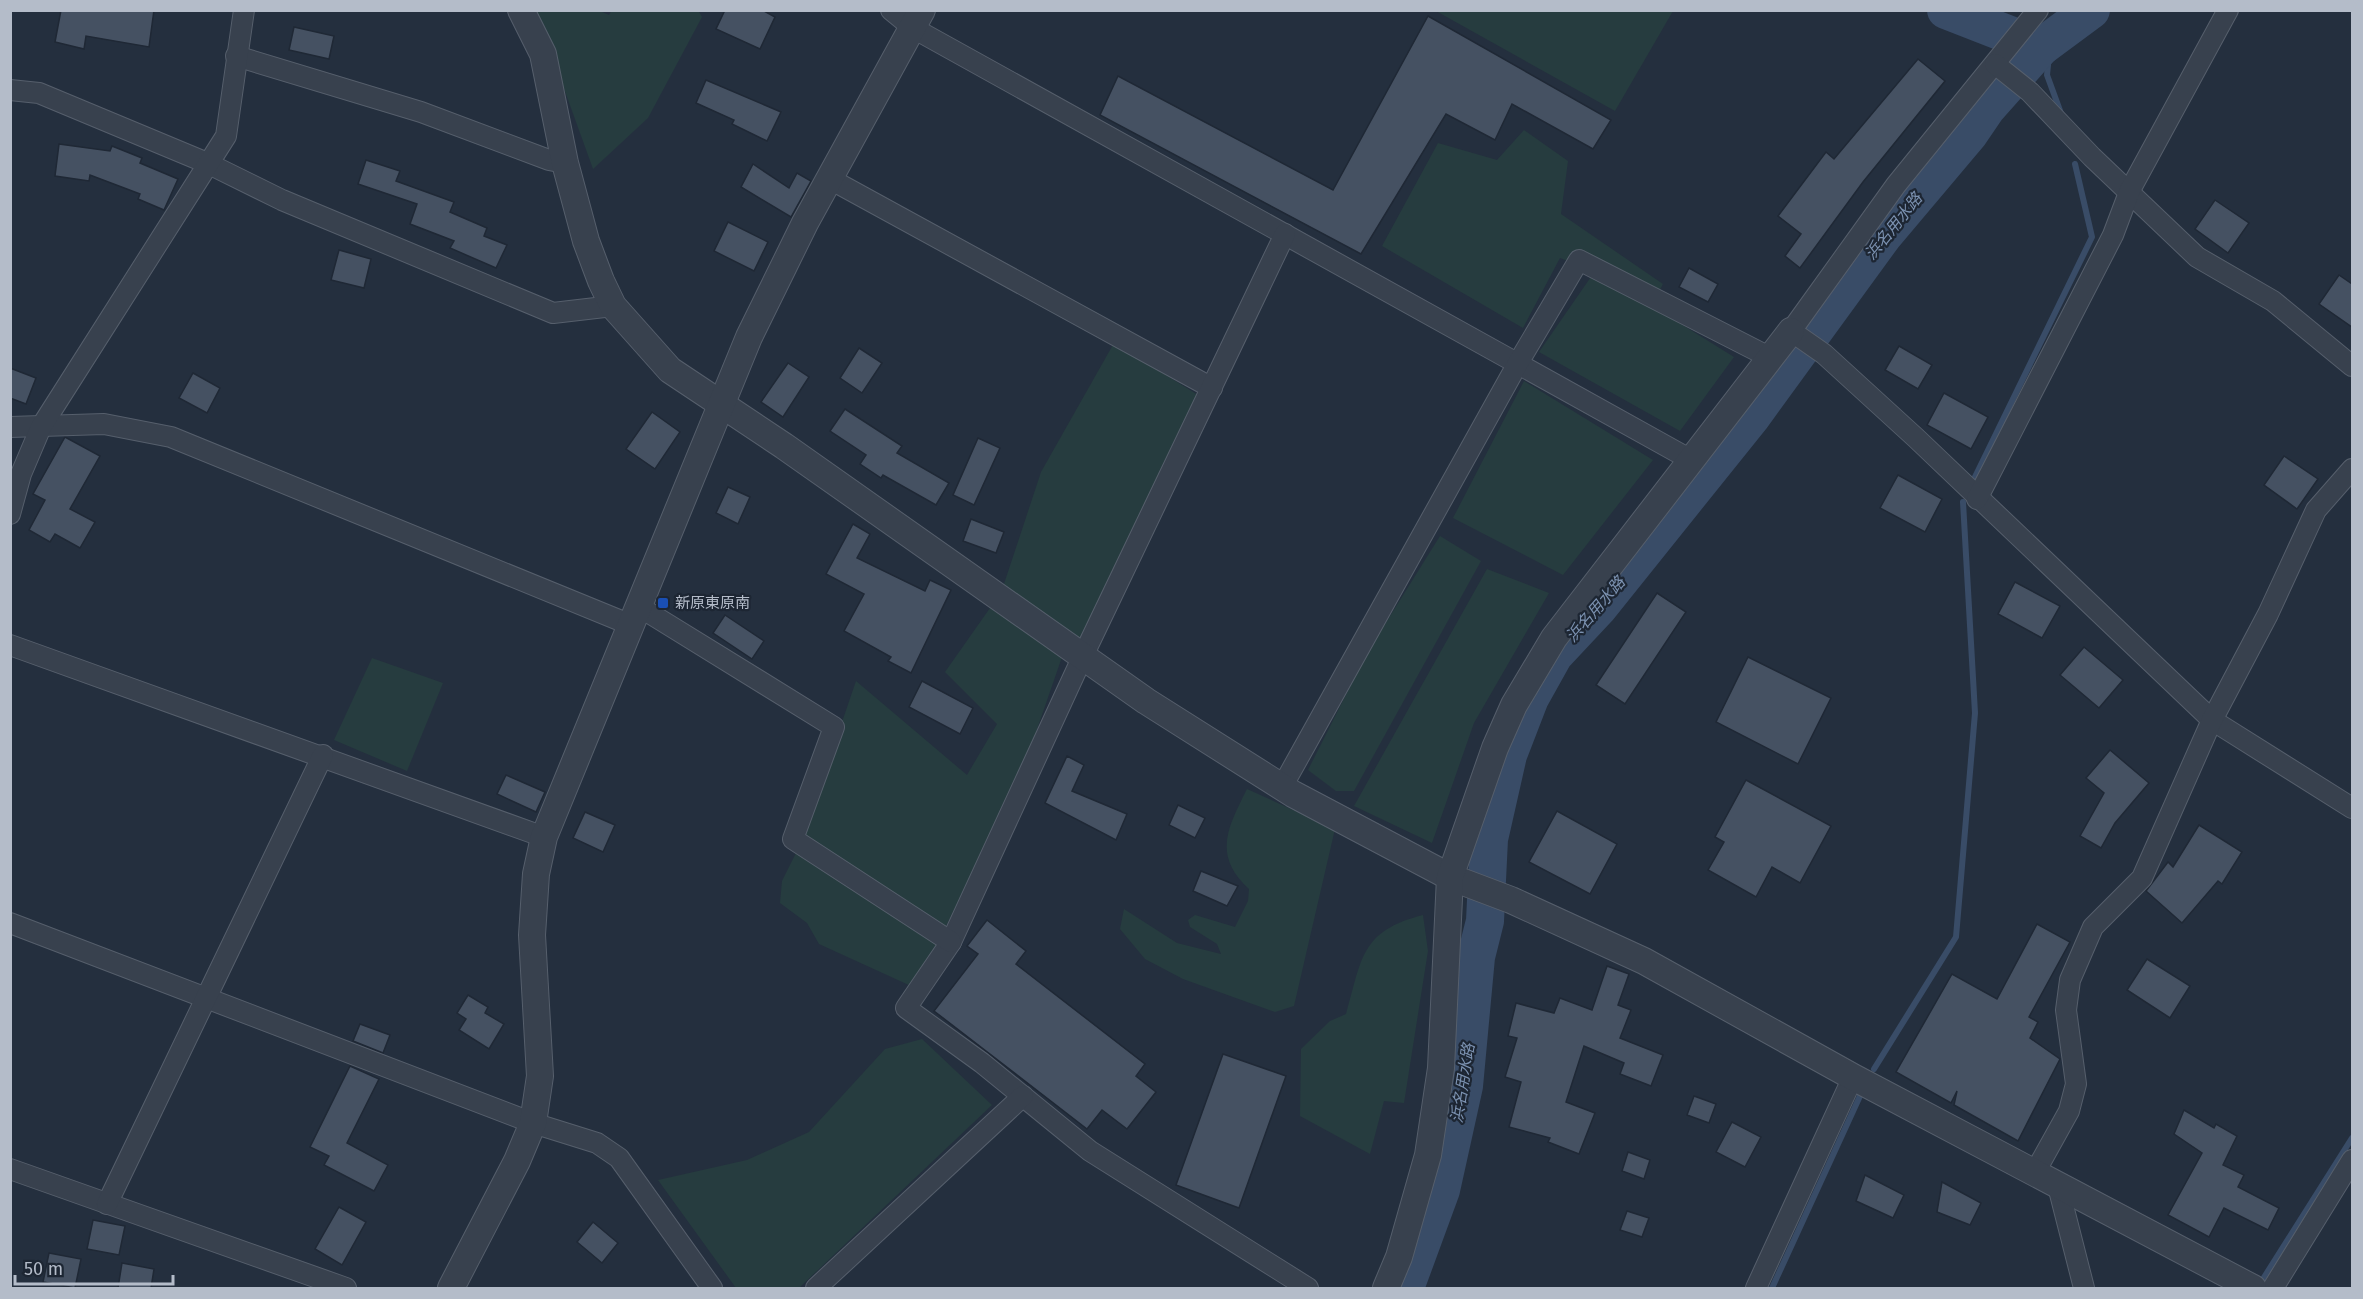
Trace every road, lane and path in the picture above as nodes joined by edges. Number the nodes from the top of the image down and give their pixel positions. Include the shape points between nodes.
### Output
1 (244, 10) edge
2 (520, 10) edge
3 (891, 10) edge
4 (2228, 10) edge
5 (2037, 11) edge
6 (917, 19) edge
7 (236, 56) junction
8 (2001, 69) junction
9 (10, 90) edge
10 (207, 163) junction
11 (565, 163) junction
12 (830, 179) junction
13 (2130, 190) junction
14 (1285, 234) junction
15 (613, 306) junction
16 (1797, 335) junction
17 (1771, 358) junction
18 (1518, 363) junction
19 (2352, 366) edge
20 (1212, 388) junction
21 (721, 405) junction
22 (10, 427) edge
23 (41, 427) junction
24 (1693, 461) junction
25 (2352, 469) edge
26 (1977, 500) junction
27 (10, 514) edge
28 (634, 616) junction
29 (10, 645) edge
30 (1082, 658) junction
31 (2212, 720) junction
32 (323, 755) junction
33 (1282, 787) junction
34 (2352, 808) edge
35 (544, 837) junction
36 (1460, 881) junction
37 (10, 923) edge
38 (951, 942) junction
39 (206, 998) junction
40 (1853, 1077) junction
41 (1023, 1096) junction
42 (533, 1123) junction
43 (2352, 1160) edge
44 (10, 1169) edge
45 (2034, 1173) junction
46 (2058, 1186) junction
47 (107, 1204) junction
48 (346, 1288) edge
49 (451, 1288) edge
50 (712, 1288) edge
51 (816, 1288) edge
52 (1308, 1288) edge
53 (1386, 1288) edge
54 (1756, 1288) edge
55 (2084, 1288) edge
56 (2253, 1288) edge
57 (2273, 1288) edge

1 - 7 street
2 - 11 street via 543,54
3 - 6 street
4 - 13 street
5 - 8 street
6 - 12 street
6 - 14 street
7 - 10 street via 226,136
7 - 11 street via 421,112
8 - 13 street via 2030,92 2092,157
8 - 16 street via 1969,92 1896,185
9 - 10 street via 39,93
10 - 15 street via 282,200 553,313
10 - 23 street
11 - 15 street via 586,241
12 - 20 street
12 - 21 street via 749,337
13 - 19 street via 2197,257 2273,301
13 - 26 street via 2114,235
14 - 18 street
14 - 20 street
15 - 21 street via 670,370
16 - 17 street
16 - 26 street via 1824,354 1916,438
17 - 18 street via 1580,260
17 - 24 street
18 - 24 street
18 - 33 street
20 - 30 street
21 - 28 street
21 - 30 street
22 - 23 street
23 - 27 street via 21,474
23 - 28 street via 104,424 171,437
24 - 36 street via 1554,638 1514,705 1495,748
25 - 31 street via 2316,510 2268,614
26 - 31 street
28 - 35 street
28 - 38 street via 834,727 793,839
29 - 32 street
30 - 33 street
30 - 38 street
31 - 34 street
31 - 45 street via 2142,878 2093,927 2070,980 2066,1010 2076,1084 2069,1111
32 - 35 street
32 - 39 street
33 - 36 street
35 - 42 street via 536,874 532,935 540,1076
36 - 40 street via 1644,961
36 - 53 street via 1428,1155 1399,1257
37 - 39 street
38 - 41 street via 906,1008
39 - 42 street
39 - 47 street
40 - 45 street
40 - 54 street
41 - 51 street
41 - 52 street via 1090,1150
42 - 49 street
42 - 50 street via 597,1143 619,1158
43 - 57 street
44 - 47 street
45 - 46 street
46 - 55 street
46 - 56 street
47 - 48 street

